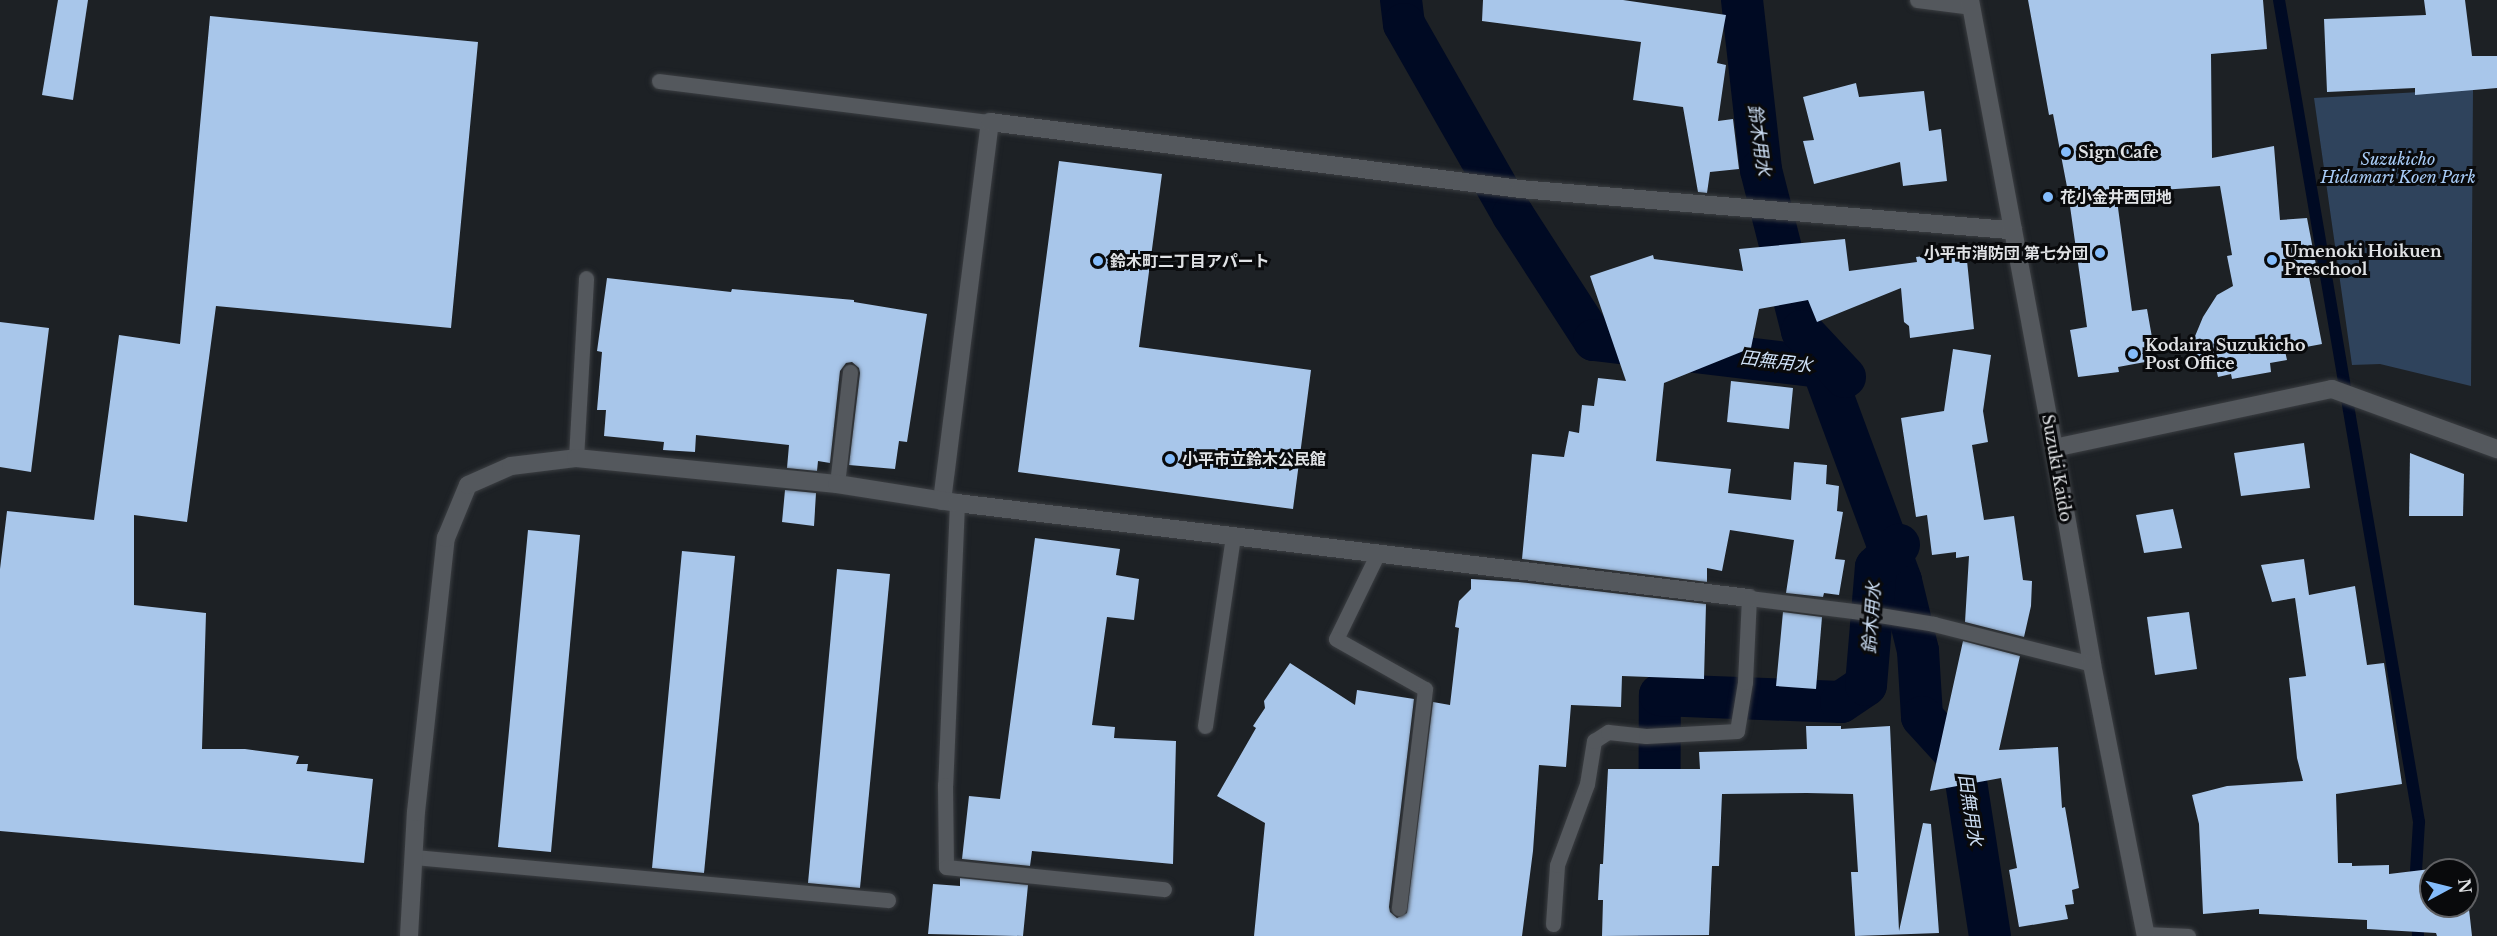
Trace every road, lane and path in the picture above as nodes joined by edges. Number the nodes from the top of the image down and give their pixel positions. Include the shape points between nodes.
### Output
1 (1917, 0) edge
2 (1971, 3) edge
3 (659, 81) dead end
4 (990, 122) junction
5 (2013, 230) junction
6 (586, 278) dead end
7 (850, 372) dead end
8 (2054, 448) junction
9 (2497, 449) edge
10 (576, 458) junction
11 (837, 484) junction
12 (949, 502) junction
13 (1233, 537) junction
14 (1377, 555) junction
15 (1749, 598) junction
16 (2092, 664) junction
17 (1205, 726) dead end
18 (414, 857) junction
19 (1164, 889) dead end
20 (888, 900) dead end
21 (1399, 908) dead end
22 (1553, 924) dead end
23 (2146, 935) edge
24 (409, 936) edge
25 (2188, 936) edge

1 - 2 lane
2 - 5 street, Suzuki Kaido
3 - 4 lane
4 - 5 street via 1520,189
4 - 12 street
5 - 8 street, Suzuki Kaido
6 - 10 lane
7 - 11 lane
8 - 9 street via 2332,389
8 - 16 street, Suzuki Kaido
10 - 11 street
10 - 18 street via 512,466 468,485 446,538
11 - 12 street
12 - 13 street
12 - 19 lane via 945,867
13 - 14 street
13 - 17 lane
14 - 15 street
14 - 21 lane via 1336,639 1425,689
15 - 16 lane via 1934,624
15 - 22 lane via 1745,682 1737,731 1646,736 1608,732 1594,741 1587,784 1557,865
16 - 23 street, Suzuki Kaido
18 - 20 lane
18 - 24 street
23 - 25 lane

